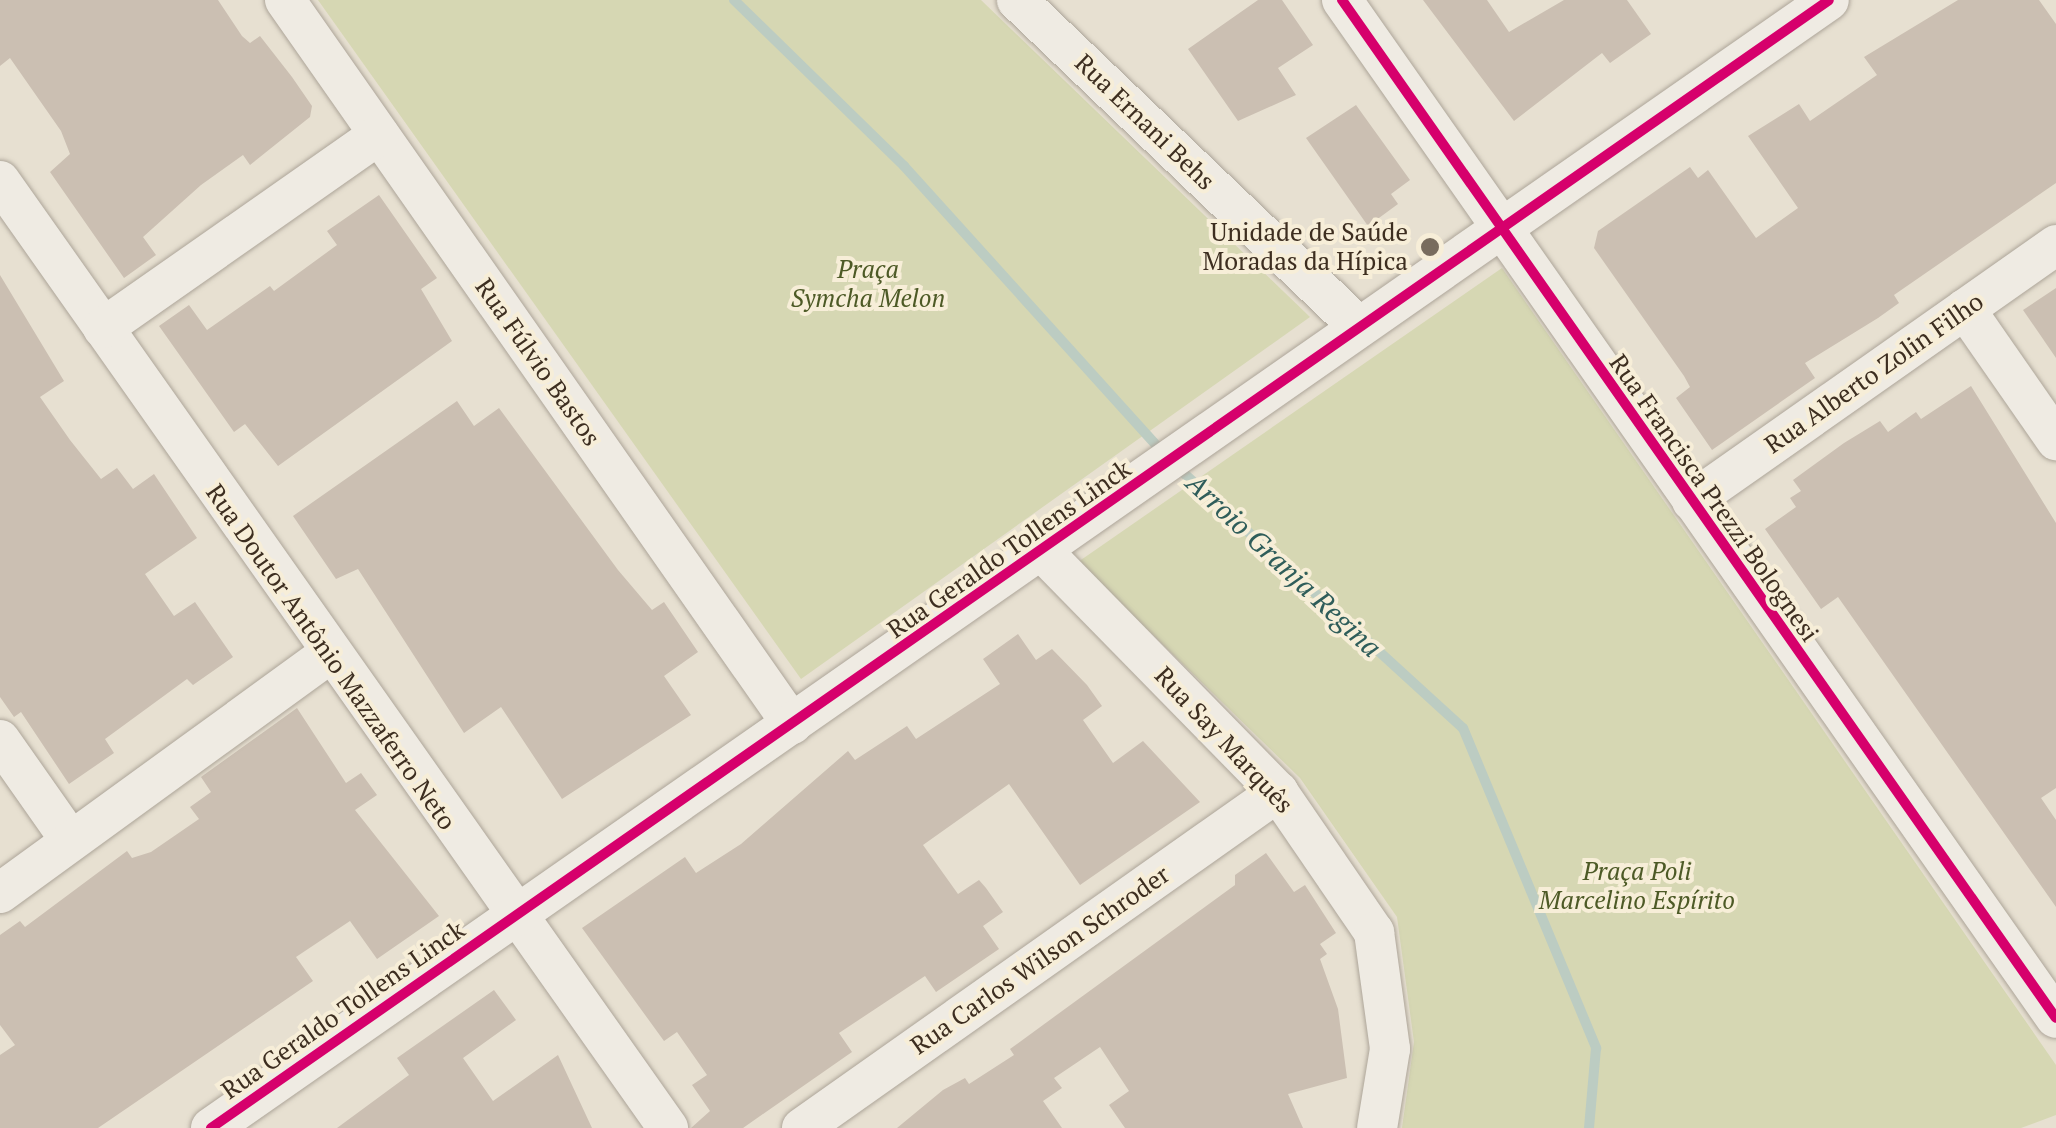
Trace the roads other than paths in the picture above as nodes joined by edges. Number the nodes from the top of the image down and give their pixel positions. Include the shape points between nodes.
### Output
1 (286, 0) edge
2 (1017, 0) edge
3 (1342, 0) edge
4 (1829, 0) edge
5 (379, 134) junction
6 (0, 181) edge
7 (1499, 227) junction
8 (2056, 245) edge
9 (1965, 309) junction
10 (1360, 327) junction
11 (103, 328) junction
12 (2056, 440) edge
13 (1692, 501) junction
14 (1042, 551) junction
15 (329, 654) junction
16 (792, 724) junction
17 (0, 740) edge
18 (1278, 792) junction
19 (71, 841) junction
20 (0, 893) edge
21 (512, 915) junction
22 (2056, 1018) edge
23 (1372, 1123) edge
24 (211, 1128) edge
25 (668, 1128) edge
26 (802, 1128) edge

1 - 5 street, Rua Fúlvio Bastos
2 - 10 street, Rua Ernani Behs
3 - 7 street, Rua Francisca Prezzi Bolognesi
4 - 7 street, Rua Geraldo Tollens Linck
5 - 11 street
5 - 16 street, Rua Fúlvio Bastos
6 - 11 street, Rua Doutor Antônio Mazzaferro Neto
7 - 10 street, Rua Geraldo Tollens Linck
7 - 13 street, Rua Francisca Prezzi Bolognesi
8 - 9 street, Rua Alberto Zolin Filho
9 - 12 street
9 - 13 street, Rua Alberto Zolin Filho
10 - 14 street, Rua Geraldo Tollens Linck
11 - 15 street, Rua Doutor Antônio Mazzaferro Neto
13 - 22 street, Rua Francisca Prezzi Bolognesi
14 - 16 street, Rua Geraldo Tollens Linck
14 - 18 street, Rua Say Marquês
15 - 19 street
15 - 21 street, Rua Doutor Antônio Mazzaferro Neto
16 - 21 street, Rua Geraldo Tollens Linck
17 - 19 street
18 - 23 street, Rua Say Marquês via 1374,932 1390,1049
18 - 26 street, Rua Carlos Wilson Schroder
19 - 20 street
21 - 24 street, Rua Geraldo Tollens Linck
21 - 25 street, Rua Doutor Antônio Mazzaferro Neto

